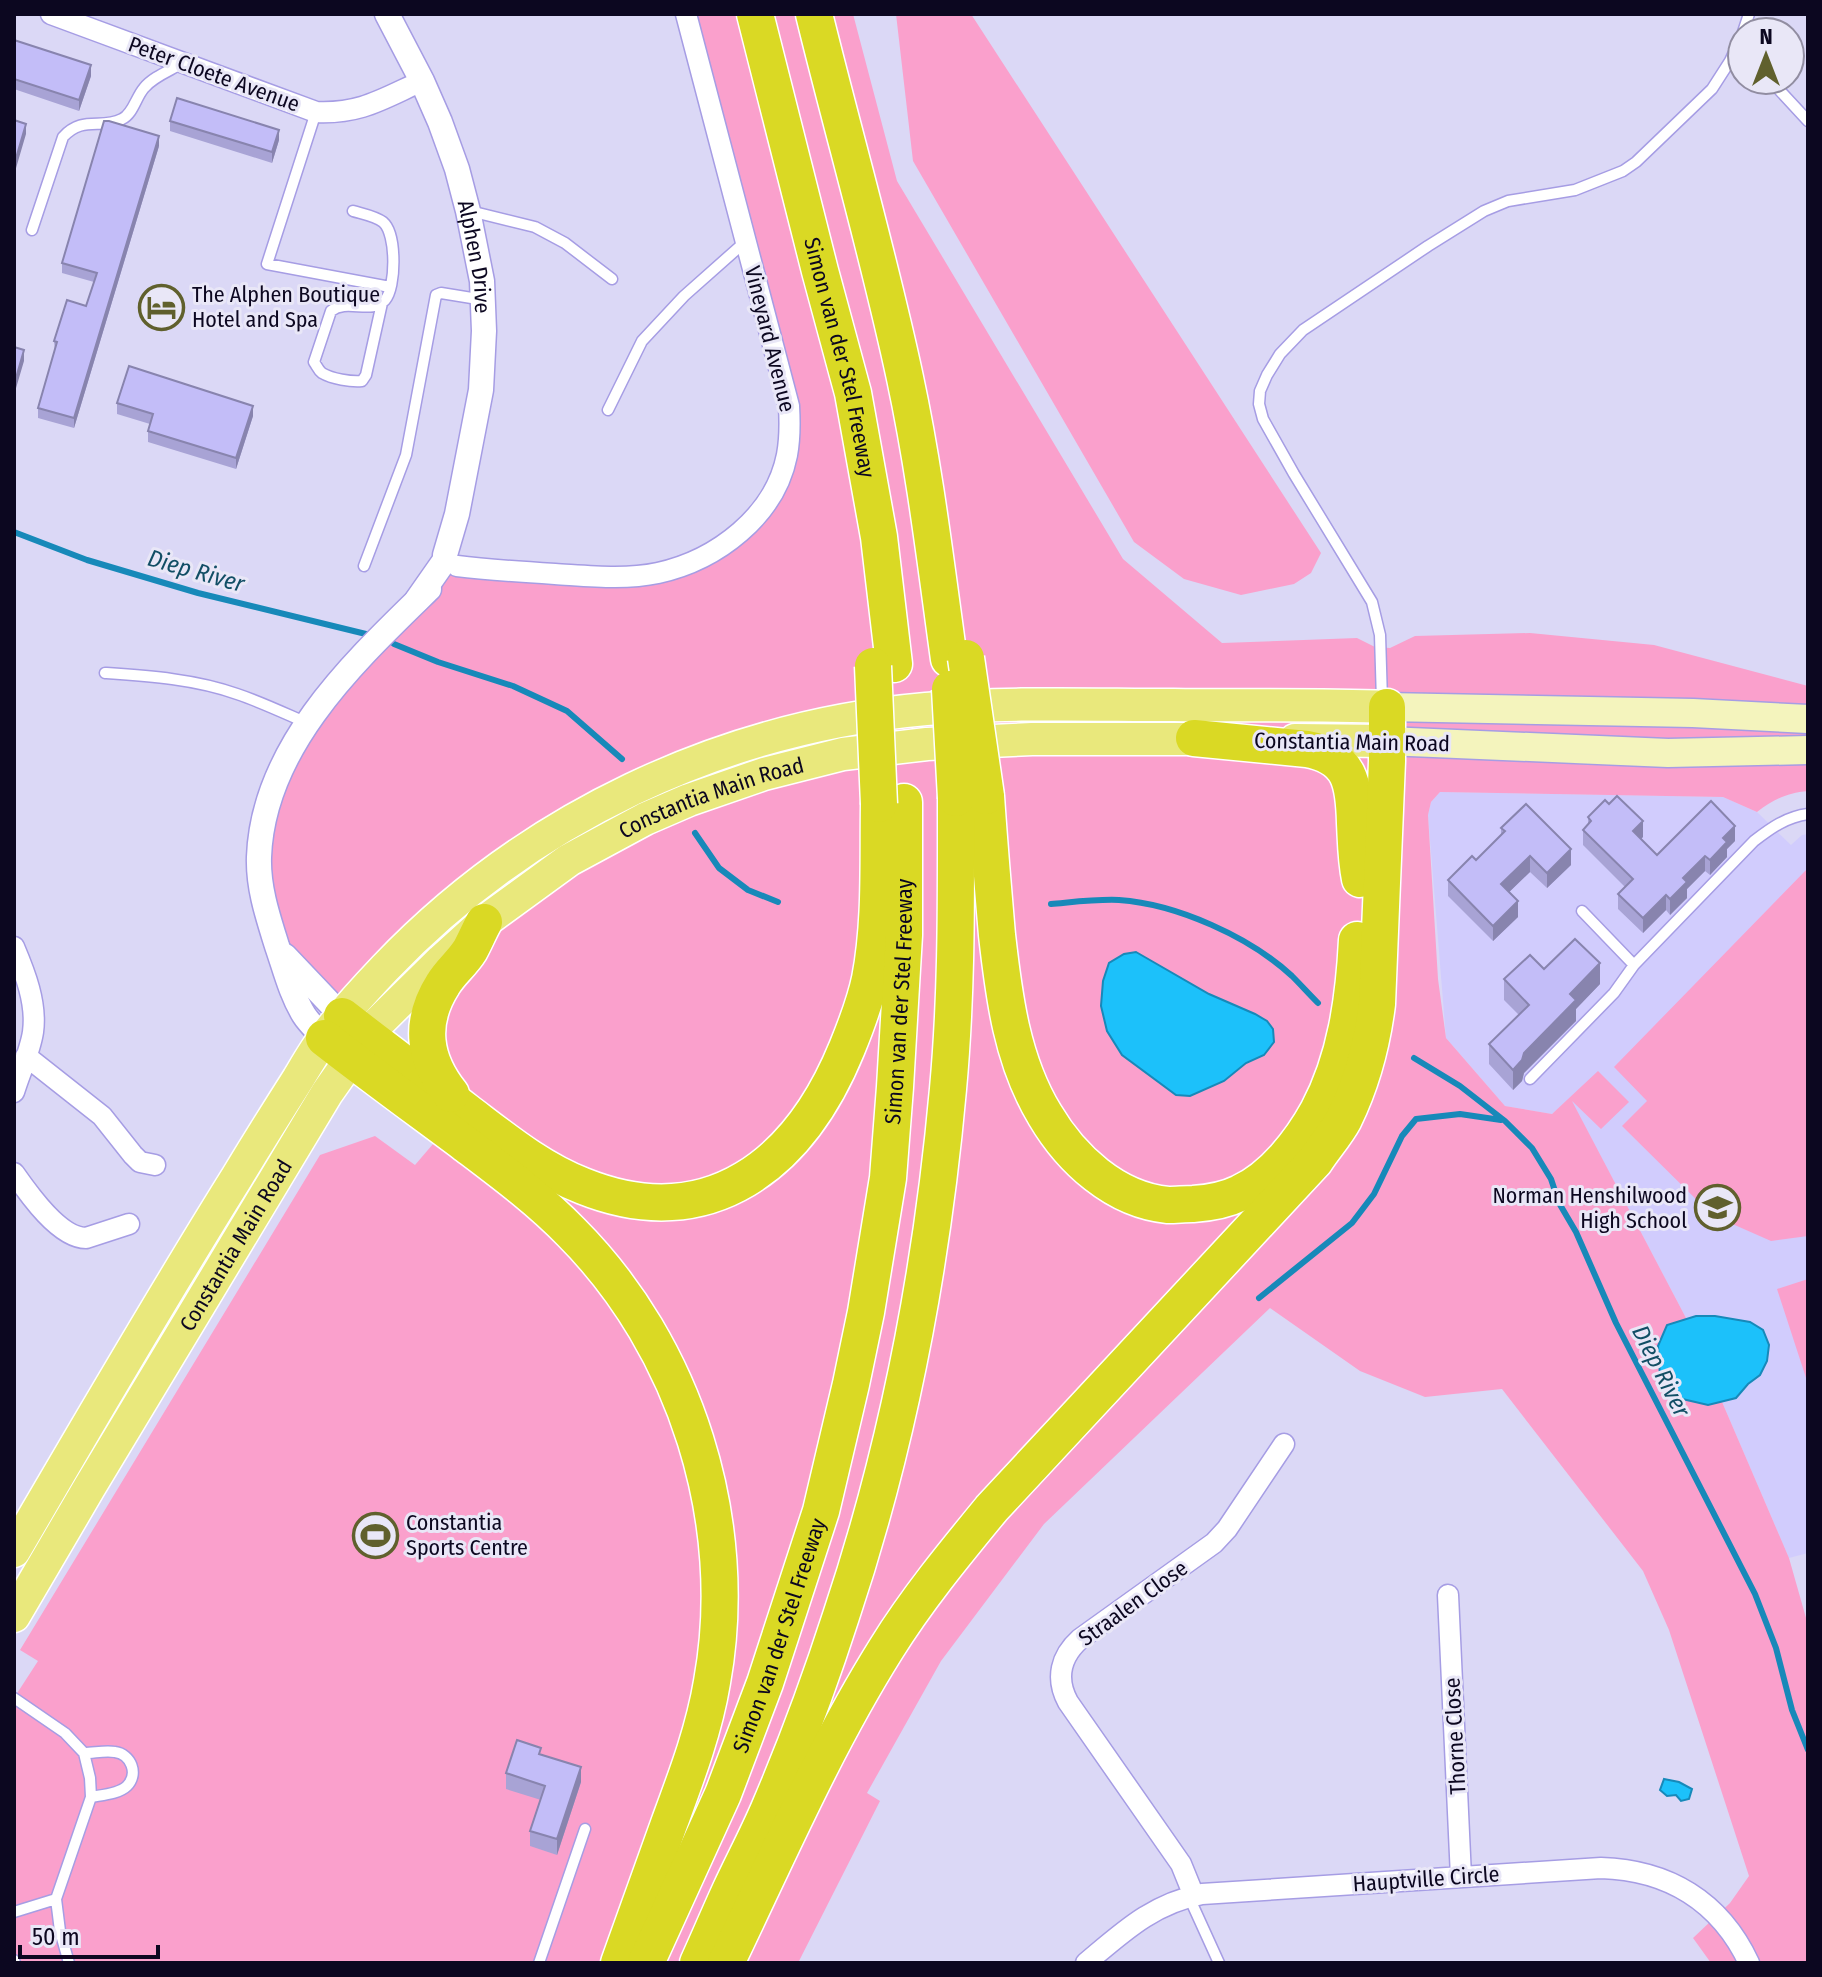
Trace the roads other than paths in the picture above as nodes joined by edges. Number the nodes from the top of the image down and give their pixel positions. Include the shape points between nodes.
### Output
1 (51, 14) edge
2 (387, 14) edge
3 (686, 14) edge
4 (755, 14) edge
5 (814, 14) edge
6 (184, 62) junction
7 (1726, 67) edge
8 (422, 81) junction
9 (1785, 96) edge
10 (316, 112) junction
11 (1808, 121) edge
12 (353, 211) dead end
13 (468, 211) junction
14 (32, 230) dead end
15 (746, 241) junction
16 (612, 279) dead end
17 (390, 287) junction
18 (484, 300) junction
19 (382, 303) junction
20 (608, 410) dead end
21 (458, 560) junction
22 (364, 566) dead end
23 (105, 673) dead end
24 (1808, 719) edge
25 (1378, 720) junction
26 (307, 723) junction
27 (1194, 738) junction
28 (1808, 750) edge
29 (971, 797) junction
30 (891, 803) junction
31 (1808, 814) edge
32 (1360, 879) junction
33 (1582, 911) dead end
34 (484, 922) junction
35 (14, 947) edge
36 (1634, 965) junction
37 (346, 1037) junction
38 (26, 1056) junction
39 (1530, 1079) dead end
40 (14, 1092) edge
41 (463, 1109) junction
42 (155, 1165) dead end
43 (14, 1173) edge
44 (129, 1224) dead end
45 (1284, 1444) dead end
46 (14, 1551) edge
47 (1448, 1595) dead end
48 (14, 1616) edge
49 (14, 1698) edge
50 (84, 1753) junction
51 (91, 1797) junction
52 (585, 1829) dead end
53 (1461, 1877) junction
54 (1191, 1896) junction
55 (56, 1899) junction
56 (14, 1912) edge
57 (69, 1963) edge
58 (539, 1963) edge
59 (619, 1963) edge
60 (646, 1963) edge
61 (698, 1963) edge
62 (726, 1963) edge
63 (1086, 1963) edge
64 (1219, 1963) edge
65 (1749, 1963) edge

1 - 6 street, Peter Cloete Avenue
2 - 8 street, Alphen Drive
3 - 15 street, Vineyard Avenue
4 - 30 highway, Simon van der Stel Freeway, bridge via 820,271 826,342 884,665
5 - 29 highway, bridge via 949,571
6 - 10 street, Peter Cloete Avenue
6 - 14 lane via 143,89 126,118 70,128
7 - 25 lane via 1712,89 1623,171 1575,190 1508,201 1484,211 1303,330 1267,375 1260,391 1263,419 1372,602 1380,635
8 - 10 street, Peter Cloete Avenue via 356,110
8 - 13 street, Alphen Drive
9 - 11 lane
10 - 17 lane via 267,264
12 - 17 lane via 383,222 389,230 394,258
13 - 16 lane via 535,227
13 - 18 street, Alphen Drive
15 - 20 lane via 642,341
15 - 21 street, Vineyard Avenue via 789,406 790,431 782,474 749,524 720,548 657,573 598,576
17 - 19 lane
18 - 21 street, Alphen Drive via 481,390 457,514
18 - 22 lane via 436,295 406,455
19 - 19 lane via 362,381 319,371 314,362 331,311
21 - 26 street via 343,676
23 - 26 lane via 203,685
24 - 25 main road, Constantia Main Road via 1693,713
25 - 27 main road, Constantia Main Road
25 - 28 main road, Constantia Main Road via 1668,753
25 - 32 highway
25 - 37 main road, Constantia Main Road via 1081,704 925,709 835,722 752,742 627,791 509,859 415,937
25 - 62 highway via 1377,1004 1373,1040 1343,1121 1315,1161 946,1564 887,1647 843,1722
26 - 37 street via 273,785 261,834 261,887 278,948
27 - 32 highway via 1315,750 1340,763 1354,796
27 - 34 main road, Constantia Main Road via 927,744 843,754 777,770 645,819 569,860
29 - 32 highway via 1008,1018 1043,1113 1082,1163 1118,1189 1169,1205 1208,1203 1239,1194 1271,1171 1318,1112 1346,1033
29 - 61 highway via 949,1086 931,1230 888,1453 842,1615 769,1810
30 - 41 highway via 870,980 859,1021 819,1105 788,1144 749,1178 695,1200 635,1202 580,1186 523,1155
30 - 60 highway, Simon van der Stel Freeway via 904,935 895,1087 888,1178 851,1384 821,1511 765,1683 723,1794
31 - 36 lane via 1793,816 1754,841
33 - 36 lane
34 - 37 main road, Constantia Main Road
34 - 41 highway via 469,952 443,983 427,1029 435,1070
35 - 38 street via 33,1009
36 - 39 lane via 1614,993
37 - 41 highway
37 - 46 main road, Constantia Main Road via 183,1262
37 - 48 main road, Constantia Main Road via 327,1093
37 - 59 highway via 571,1232 614,1281 651,1336 700,1452 716,1527 719,1612 712,1681 694,1755
38 - 40 street
38 - 42 street via 102,1116 140,1162
43 - 44 street via 47,1215 79,1238
45 - 54 street, Straalen Close via 1214,1543 1080,1639 1067,1652 1061,1669 1068,1702 1181,1864
47 - 53 street, Thorne Close
49 - 50 lane
50 - 51 lane
50 - 51 lane via 114,1751 133,1768 127,1786
51 - 55 lane
52 - 58 lane
53 - 54 street, Hauptville Circle
53 - 65 street, Hauptville Circle via 1601,1868 1658,1877 1707,1905 1731,1931
54 - 63 street, Hauptville Circle via 1139,1919
54 - 64 lane
55 - 56 lane
55 - 57 lane

